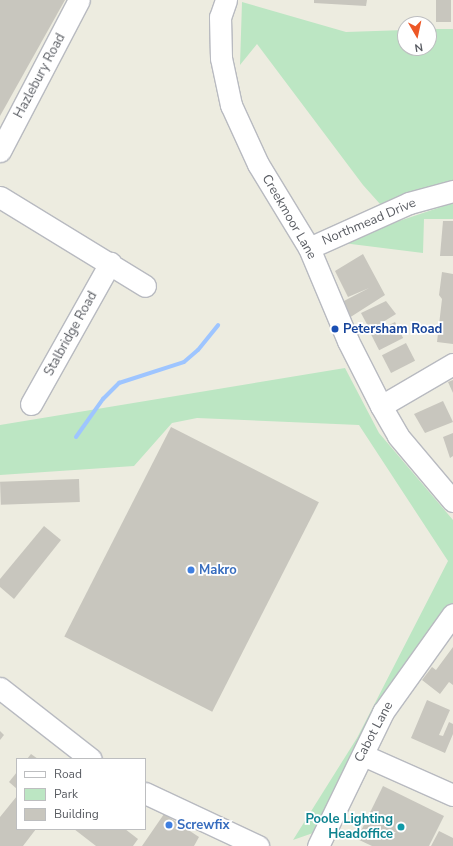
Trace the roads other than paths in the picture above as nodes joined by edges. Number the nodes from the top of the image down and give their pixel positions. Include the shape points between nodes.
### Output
1 (79, 0) edge
2 (226, 0) edge
3 (0, 151) edge
4 (453, 191) edge
5 (0, 197) edge
6 (309, 248) junction
7 (110, 263) junction
8 (146, 286) dead end
9 (453, 364) edge
10 (31, 404) dead end
11 (381, 406) junction
12 (453, 501) edge
13 (450, 620) edge
14 (0, 688) edge
15 (363, 755) junction
16 (90, 758) edge
17 (146, 793) edge
18 (453, 795) edge
19 (258, 846) edge
20 (318, 846) edge

1 - 3 street, Hazlebury Road
2 - 6 street, Creekmoor Lane via 218,32 231,105 258,164
4 - 6 street, Northmead Drive via 409,203
5 - 7 street
6 - 11 street, Creekmoor Lane via 348,340
7 - 8 street
7 - 10 street, Stalbridge Road
9 - 11 street
11 - 12 street, Creekmoor Lane via 398,436
13 - 15 street, Cabot Lane via 383,712
14 - 16 street
15 - 18 street
15 - 20 street, Cabot Lane
17 - 19 street

